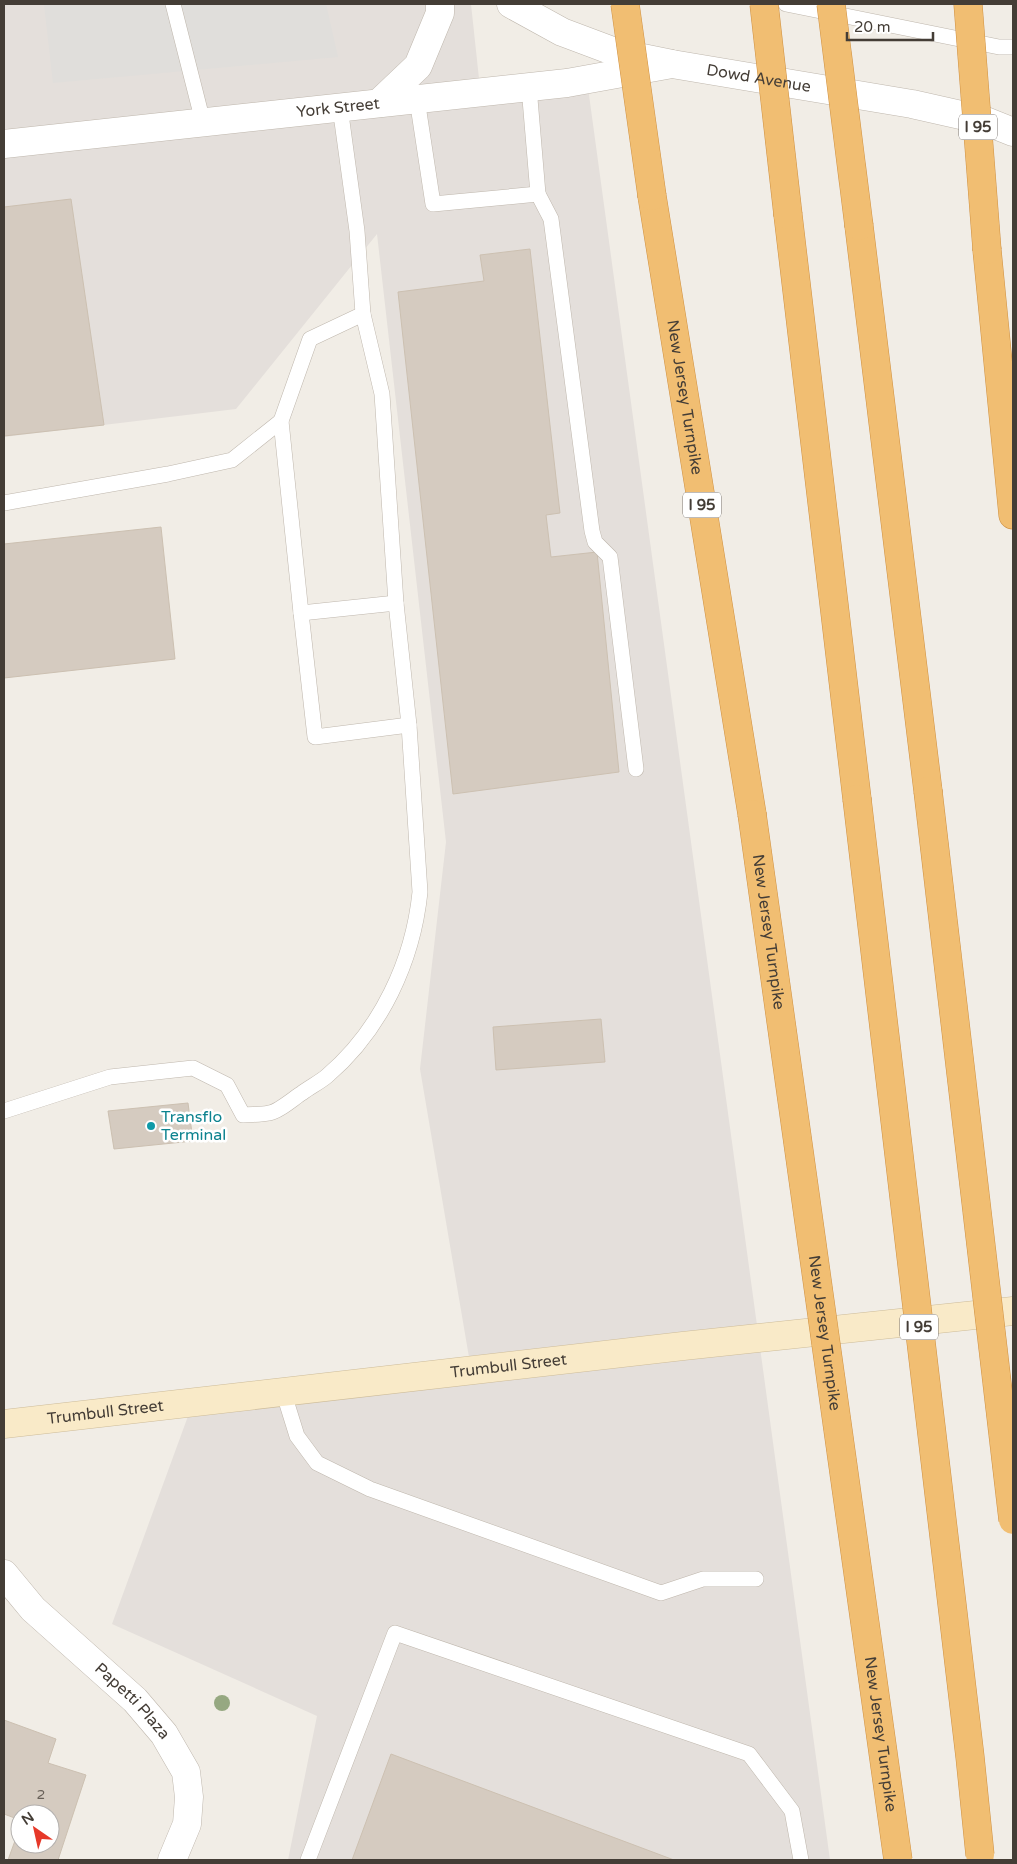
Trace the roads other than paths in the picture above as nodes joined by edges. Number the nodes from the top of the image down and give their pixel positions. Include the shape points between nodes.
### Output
1 (173, 4) edge
2 (440, 4) edge
3 (511, 4) edge
4 (625, 4) edge
5 (764, 4) edge
6 (786, 4) edge
7 (831, 4) edge
8 (968, 4) edge
9 (1013, 48) edge
10 (672, 64) junction
11 (529, 87) junction
12 (417, 99) junction
13 (379, 103) junction
14 (340, 107) junction
15 (203, 122) junction
16 (1013, 132) edge
17 (4, 144) edge
18 (538, 194) junction
19 (363, 314) junction
20 (281, 421) junction
21 (4, 503) edge
22 (1013, 515) edge
23 (396, 603) junction
24 (301, 613) junction
25 (409, 725) junction
26 (636, 769) dead end
27 (4, 1111) edge
28 (1013, 1311) edge
29 (282, 1391) junction
30 (4, 1424) edge
31 (1013, 1520) edge
32 (4, 1574) edge
33 (756, 1580) dead end
34 (980, 1858) edge
35 (172, 1860) edge
36 (308, 1860) edge
37 (802, 1860) edge
38 (898, 1860) edge

1 - 15 lane
2 - 13 street via 440,13 418,66
3 - 10 street, Dowd Avenue via 562,32 618,53
4 - 38 highway, New Jersey Turnpike / I 95, bridge via 652,196 752,814
5 - 34 highway, I 95, bridge
6 - 9 lane
7 - 31 highway, bridge via 928,791
8 - 22 highway, I 95, bridge via 987,250
10 - 11 street, York Street
10 - 16 street, Dowd Avenue via 912,104 983,120
11 - 12 street, York Street
11 - 18 lane
12 - 13 street, York Street
12 - 18 lane via 433,204
13 - 14 street, York Street
14 - 15 street, York Street
14 - 19 lane via 357,231
15 - 17 street, York Street
18 - 26 lane via 550,219 592,531 595,542 610,557
19 - 20 lane via 310,339
19 - 23 lane via 382,394
20 - 21 lane via 232,460
20 - 24 lane
23 - 24 lane
23 - 25 lane
24 - 25 lane via 315,737
25 - 27 lane via 420,892 418,918 399,978 386,1002 354,1048 327,1076 271,1113 243,1114 226,1085 193,1068 110,1077
28 - 29 street, Trumbull Street
29 - 30 street, Trumbull Street
29 - 33 lane via 297,1436 317,1463 370,1489 661,1593 703,1579
32 - 35 street, Papetti Plaza via 33,1609 135,1700 164,1734 177,1756 186,1772 189,1797 187,1824
36 - 37 lane via 395,1633 749,1754 792,1811

